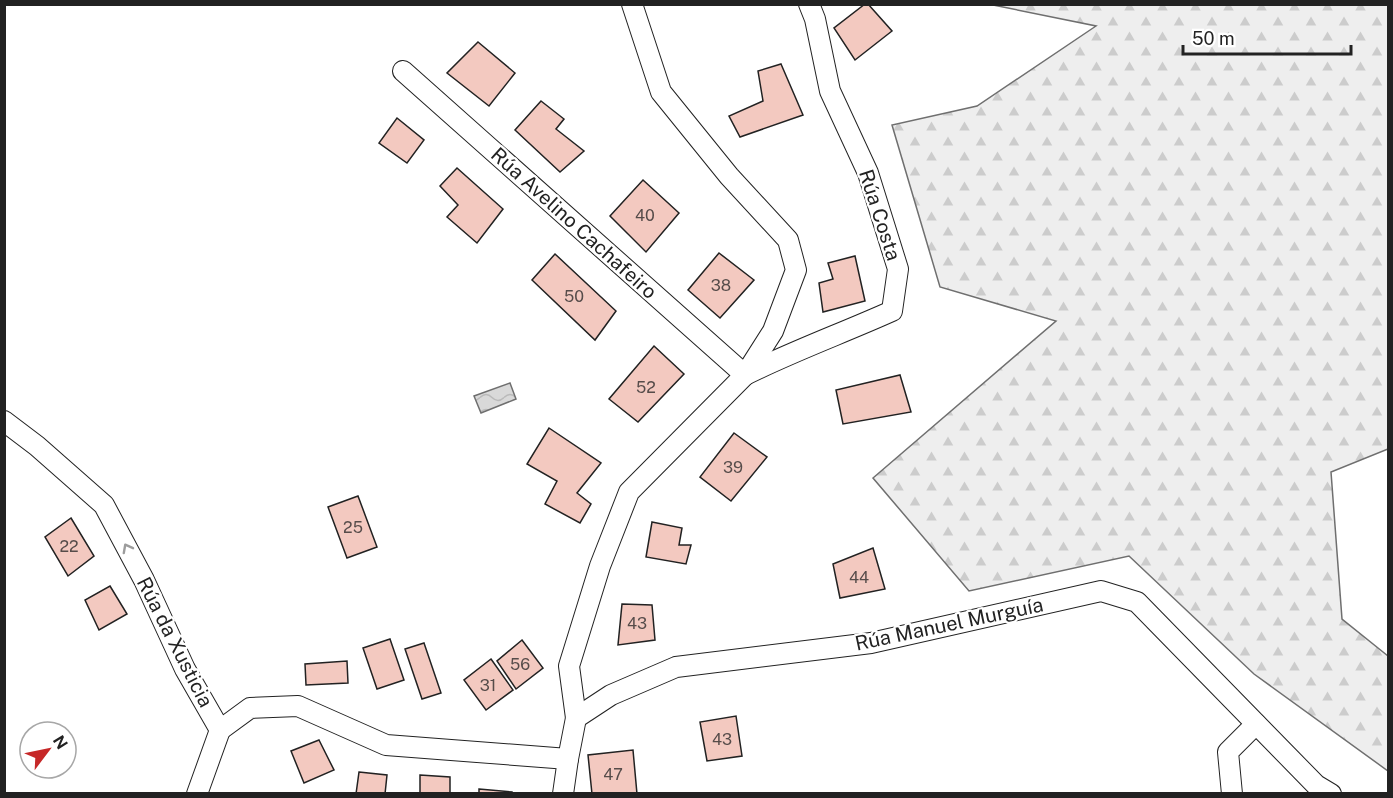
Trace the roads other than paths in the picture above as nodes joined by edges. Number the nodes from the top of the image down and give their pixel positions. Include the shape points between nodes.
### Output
1 (632, 4) edge
2 (809, 4) edge
3 (404, 71) dead end
4 (745, 375) junction
5 (4, 422) edge
6 (576, 718) junction
7 (1256, 724) junction
8 (220, 730) junction
9 (568, 759) junction
10 (197, 794) edge
11 (563, 794) edge
12 (1232, 794) edge
13 (1331, 794) edge

1 - 4 street via 661,92 729,176 788,240 795,270 773,331
2 - 4 street, Rúa Costa via 831,91 868,173 898,269 892,311
3 - 4 street, Rúa Avelino Cachafeiro
4 - 6 street via 629,492 600,566 569,666
8 -> 5 street, Rúa da Xusticia via 184,669 144,580 104,505
6 - 7 street, Rúa Manuel Murguía via 611,694 676,667 871,643 1101,591 1137,602
6 - 9 street
7 - 12 street via 1228,752
7 - 13 street, Rúa Manuel Murguía via 1316,785
8 - 9 street, Rúa da Xusticia via 250,708 298,706 386,745
8 - 10 street
9 - 11 street

